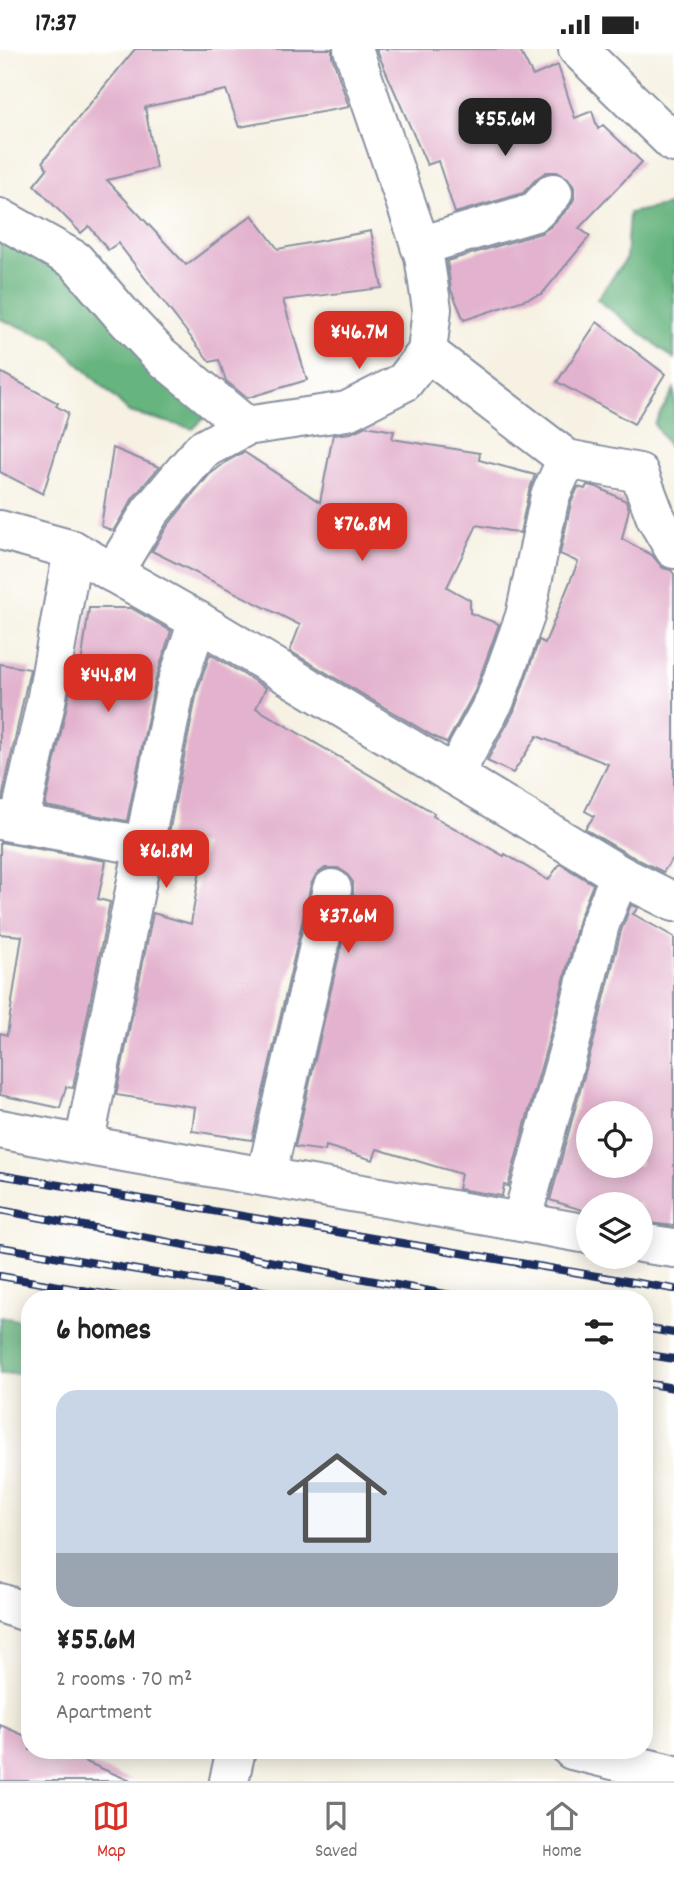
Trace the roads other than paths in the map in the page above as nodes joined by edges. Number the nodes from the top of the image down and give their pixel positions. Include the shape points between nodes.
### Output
1 (353, 49) edge
2 (578, 49) edge
3 (674, 143) edge
4 (553, 193) dead end
5 (0, 218) edge
6 (420, 246) junction
7 (427, 352) junction
8 (246, 426) junction
9 (568, 460) junction
10 (0, 530) edge
11 (674, 548) edge
12 (73, 549) junction
13 (113, 573) junction
14 (198, 621) junction
15 (454, 775) junction
16 (9, 821) edge
17 (145, 846) junction
18 (620, 875) junction
19 (331, 889) dead end
20 (674, 902) edge
21 (0, 1129) edge
22 (84, 1145) junction
23 (266, 1177) junction
24 (521, 1222) junction
25 (576, 1232) edge
26 (653, 1245) edge
27 (674, 1248) edge
28 (0, 1603) edge
29 (21, 1610) edge
30 (234, 1759) edge
31 (609, 1759) edge
32 (674, 1775) edge
33 (229, 1781) edge

1 - 6 main road
2 - 3 main road
4 - 6 main road via 535,212
5 - 8 main road via 75,260 161,356
6 - 7 main road via 432,309
7 - 8 main road via 404,382 347,411
7 - 9 main road
8 - 13 main road via 202,450 150,512
9 - 11 main road via 639,473 656,518
9 - 15 main road via 550,496 525,617 495,700
10 - 12 main road
12 - 13 main road
12 - 16 main road via 46,702
13 - 14 main road
14 - 15 main road
14 - 17 main road via 176,686
15 - 18 main road
16 - 17 main road
17 - 22 main road
18 - 20 main road
18 - 24 main road via 600,924
19 - 23 main road
21 - 22 main road
22 - 23 main road
23 - 24 main road
24 - 25 main road
26 - 27 main road
28 - 29 main road
30 - 33 main road
31 - 32 main road

